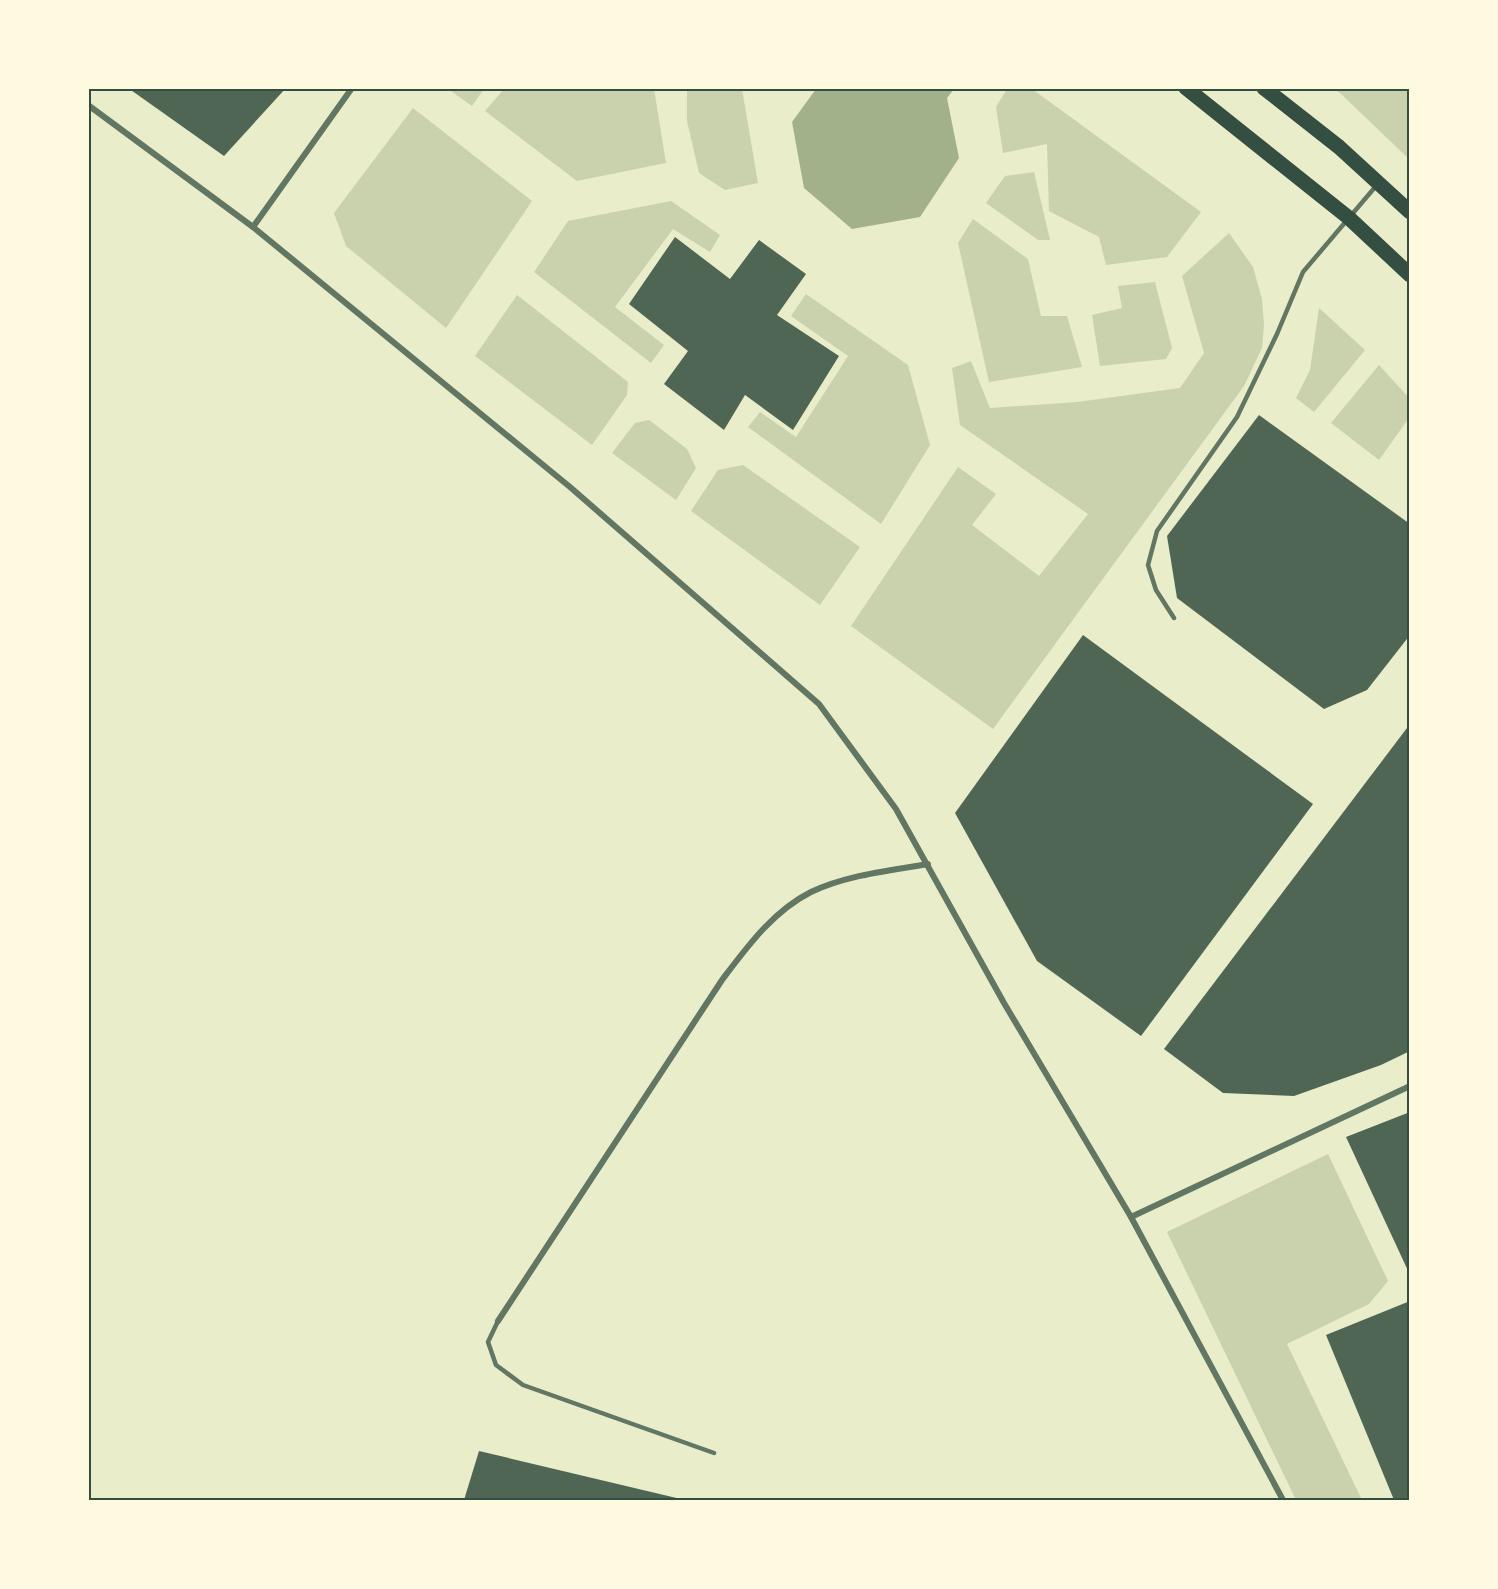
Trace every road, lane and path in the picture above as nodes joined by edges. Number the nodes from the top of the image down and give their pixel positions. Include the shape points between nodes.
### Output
1 (352, 88) edge
2 (1186, 88) edge
3 (1264, 88) edge
4 (88, 105) edge
5 (1379, 182) junction
6 (1410, 212) edge
7 (1349, 218) junction
8 (253, 226) junction
9 (1410, 275) edge
10 (1174, 618) dead end
11 (928, 864) junction
12 (1410, 1086) edge
13 (1131, 1217) junction
14 (498, 1321) joint
15 (714, 1453) dead end
16 (1283, 1500) edge

1 - 8 street
2 - 7 main road
3 - 5 main road
4 - 8 street
5 - 6 main road
5 - 7 lane
7 - 9 main road
7 - 10 lane via 1303,272 1237,417 1157,531 1148,565 1155,590
8 - 11 street via 570,487 807,693 896,809
11 - 13 street via 1004,1003
11 - 14 street via 854,878 810,892 754,938 722,980
12 - 13 street
13 - 16 street
14 - 15 lane via 488,1342 496,1365 523,1385

